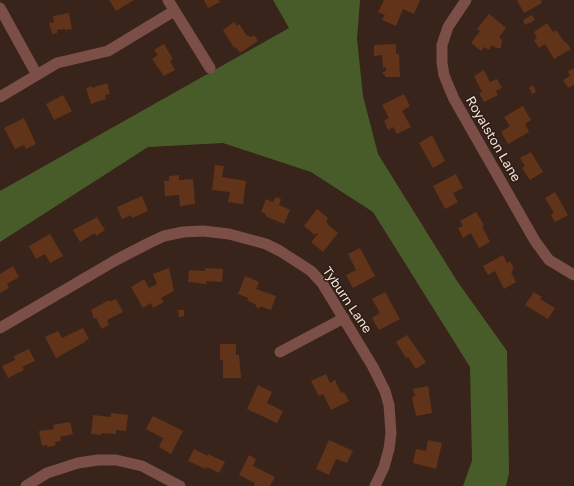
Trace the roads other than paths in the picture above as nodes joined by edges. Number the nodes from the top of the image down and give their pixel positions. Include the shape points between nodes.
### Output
1 (168, 0) edge
2 (466, 0) edge
3 (0, 8) edge
4 (174, 11) junction
5 (210, 68) dead end
6 (37, 75) junction
7 (0, 98) edge
8 (574, 275) edge
9 (344, 318) junction
10 (0, 328) edge
11 (280, 352) dead end
12 (26, 486) edge
13 (180, 486) edge
14 (375, 486) edge

1 - 4 street
2 - 8 street, Royalston Lane via 448,27 444,40 441,55 444,75 454,99 535,241 549,260
3 - 6 street
4 - 5 street
4 - 6 street via 108,51 57,63
6 - 7 street
9 - 10 street, Tyburn Lane via 311,271 280,251 253,240 203,231 164,236 149,243
9 - 11 street
9 - 14 street, Tyburn Lane via 380,379 389,404 389,449
12 - 13 street via 47,473 72,464 116,460 142,466

